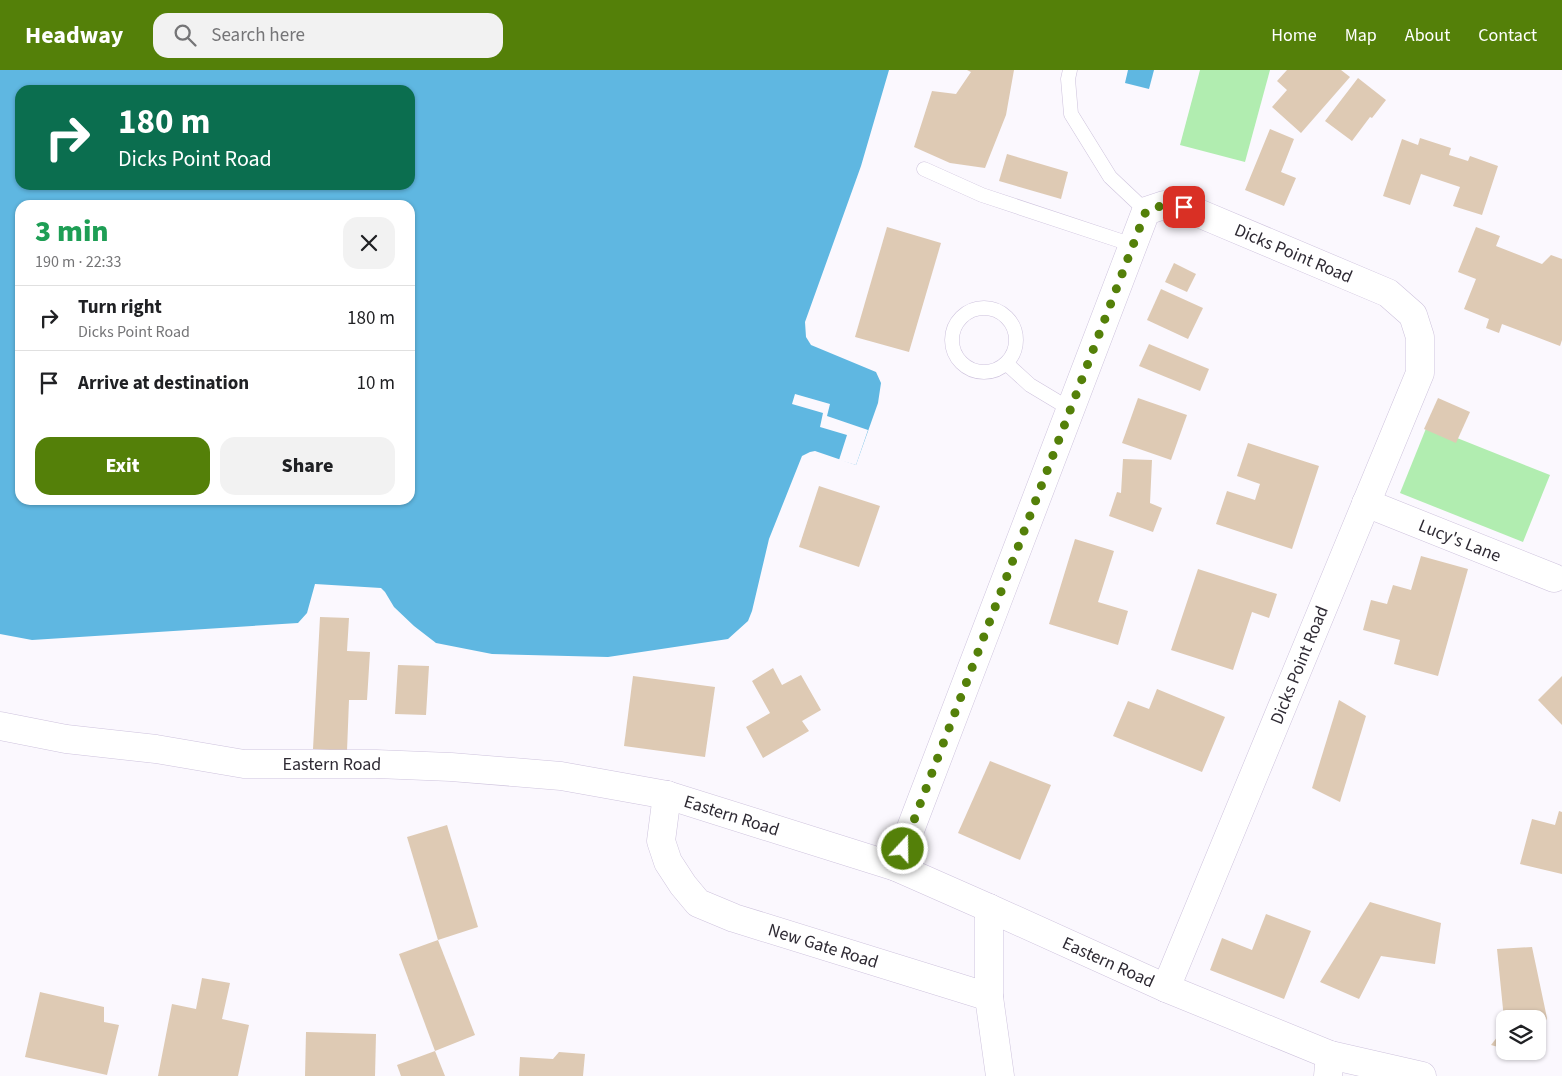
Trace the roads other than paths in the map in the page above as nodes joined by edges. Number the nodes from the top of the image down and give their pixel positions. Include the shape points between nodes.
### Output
1 (1070, 70) edge
2 (924, 169) dead end
3 (1146, 211) junction
4 (1133, 245) junction
5 (1007, 364) junction
6 (1070, 409) junction
7 (1366, 503) junction
8 (1554, 578) dead end
9 (0, 726) edge
10 (667, 795) junction
11 (896, 867) junction
12 (989, 908) junction
13 (1166, 988) junction
14 (989, 997) junction
15 (1329, 1066) edge
16 (1000, 1076) edge
17 (1422, 1076) edge

1 - 3 lane via 1071,114 1110,177
2 - 4 lane via 982,194
3 - 4 main road
3 - 7 main road, Dicks Point Road via 1164,205 1184,207 1388,294 1413,315 1420,337 1420,373
4 - 6 main road
5 - 5 lane via 990,372 972,370 957,359 951,341 956,323 970,310 988,307 1005,314 1016,329 1017,348
5 - 6 lane via 1030,385
6 - 11 main road
7 - 8 main road, Lucy's Lane
7 - 13 main road, Dicks Point Road
9 - 10 main road, Eastern Road via 66,739 156,749 244,764 451,767 561,776
10 - 11 main road, Eastern Road
10 - 14 main road, New Gate Road via 660,841 668,862 698,903 734,918
11 - 12 main road, Eastern Road
12 - 13 main road, Eastern Road
12 - 14 main road
13 - 15 main road, Eastern Road
14 - 16 main road
15 - 17 main road, Eastern Road

